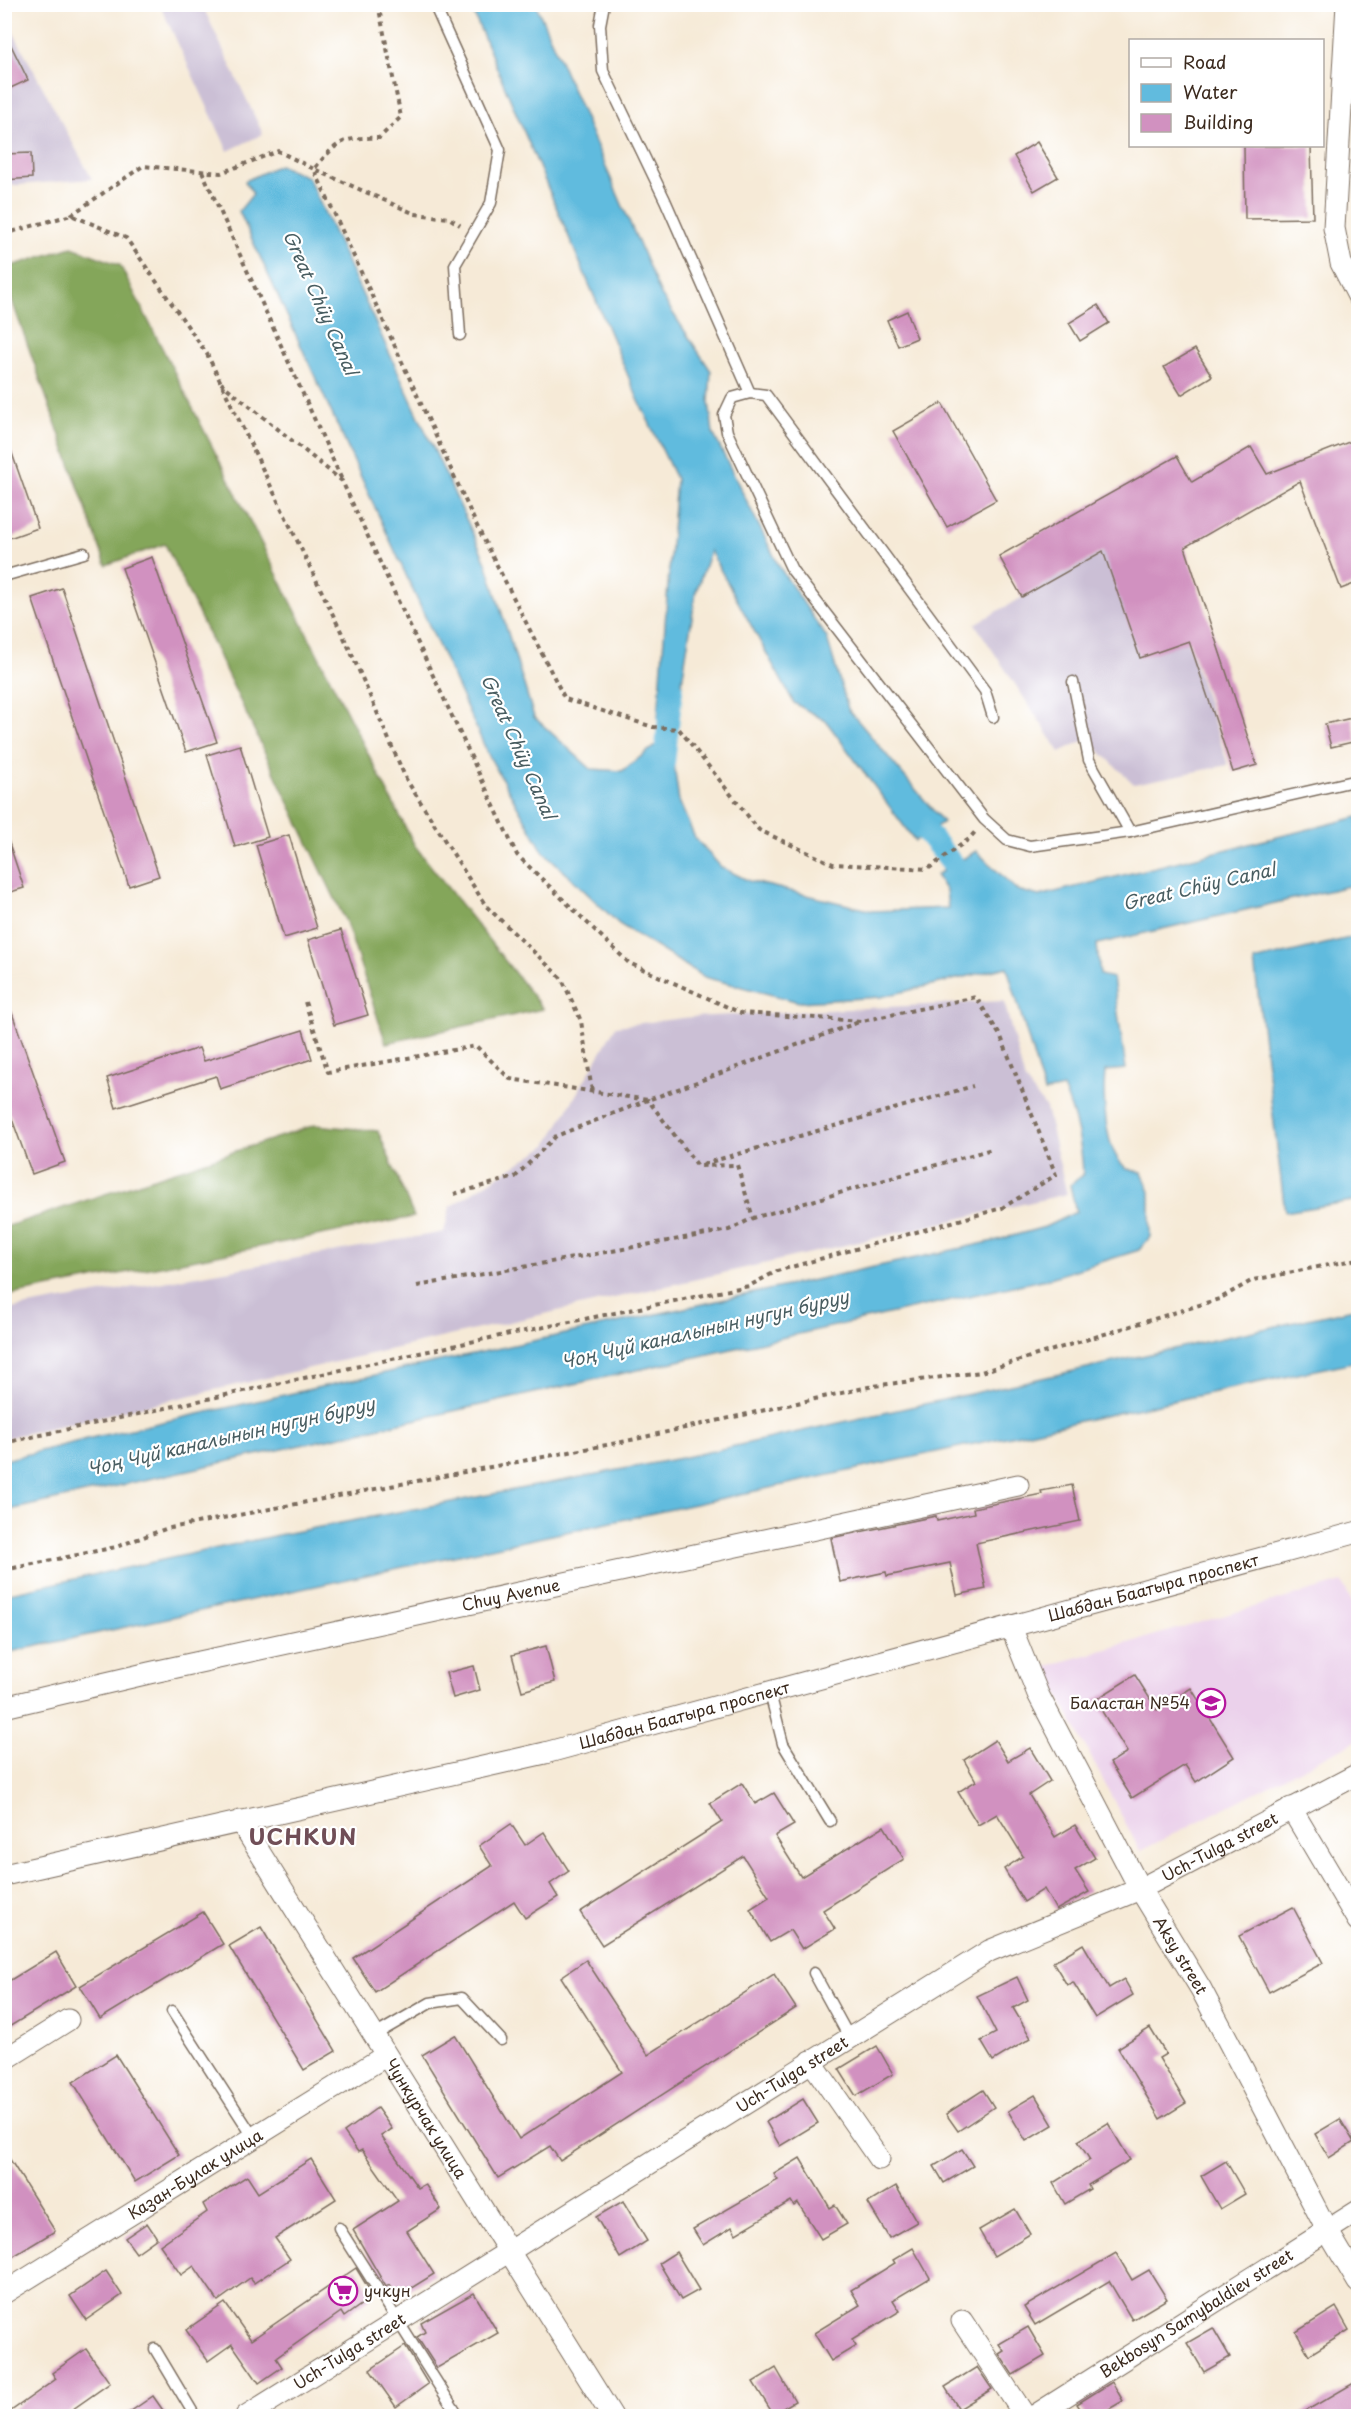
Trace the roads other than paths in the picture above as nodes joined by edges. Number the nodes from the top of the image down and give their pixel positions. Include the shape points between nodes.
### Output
1 (434, 4) edge
2 (604, 4) edge
3 (1347, 4) edge
4 (1352, 33) edge
5 (1359, 296) edge
6 (460, 335) dead end
7 (750, 393) junction
8 (84, 553) dead end
9 (4, 576) edge
10 (1073, 682) dead end
11 (993, 717) dead end
12 (1359, 780) edge
13 (1130, 832) junction
14 (1018, 1485) dead end
15 (1359, 1532) edge
16 (1011, 1627) junction
17 (770, 1692) junction
18 (4, 1707) edge
19 (1359, 1774) edge
20 (1291, 1809) junction
21 (240, 1821) junction
22 (830, 1821) dead end
23 (4, 1875) edge
24 (1140, 1889) junction
25 (1359, 1921) edge
26 (814, 1973) dead end
27 (172, 2011) dead end
28 (68, 2020) dead end
29 (373, 2036) junction
30 (849, 2037) junction
31 (501, 2040) dead end
32 (385, 2056) junction
33 (4, 2060) edge
34 (811, 2061) junction
35 (254, 2138) junction
36 (879, 2159) dead end
37 (1359, 2211) edge
38 (339, 2228) dead end
39 (1327, 2230) junction
40 (509, 2253) junction
41 (1359, 2282) edge
42 (4, 2293) edge
43 (400, 2321) junction
44 (962, 2321) dead end
45 (155, 2349) dead end
46 (455, 2411) dead end
47 (1046, 2413) edge
48 (195, 2416) edge
49 (246, 2416) edge
50 (612, 2416) edge
51 (1025, 2416) edge

1 - 6 lane via 500,150 491,203 455,265
2 - 7 lane via 600,33 603,71
3 - 4 street
4 - 5 street via 1334,228 1341,263
7 - 11 lane via 766,395 985,691
7 - 13 lane via 732,398 724,415 727,432 792,570 984,819 1007,840 1030,846
8 - 9 lane
10 - 13 lane via 1089,760
12 - 13 lane
14 - 18 street, Chuy Avenue via 149,1672
15 - 16 street, Шабдан Баатыра проспект
16 - 17 street, Шабдан Баатыра проспект
16 - 24 street, Aksy street via 1038,1694
17 - 21 street, Шабдан Баатыра проспект via 545,1753
17 - 22 lane via 783,1744
19 - 20 street, Uch-Tulga street
20 - 24 street, Uch-Tulga street
20 - 25 street
21 - 23 street, Шабдан Баатыра проспект
21 - 29 street, Чункурчак улица
24 - 30 street, Uch-Tulga street via 989,1951
24 - 39 street, Aksy street via 1201,1989
26 - 30 lane
27 - 35 lane
28 - 33 street
29 - 31 lane via 430,2003 462,1998
29 - 32 street, Чункурчак улица
30 - 34 street, Uch-Tulga street
32 - 35 street, Казан-Булак улица
32 - 40 street, Чункурчак улица
34 - 36 street
34 - 40 street, Uch-Tulga street
35 - 42 street, Казан-Булак улица
37 - 39 street, Bekbosyn Samybaldiev street
38 - 43 lane
39 - 41 street, Aksy street
39 - 47 street, Bekbosyn Samybaldiev street
40 - 43 street, Uch-Tulga street
40 - 50 street, Чункурчак улица
43 - 46 lane
43 - 49 street, Uch-Tulga street
44 - 51 street
45 - 48 lane

